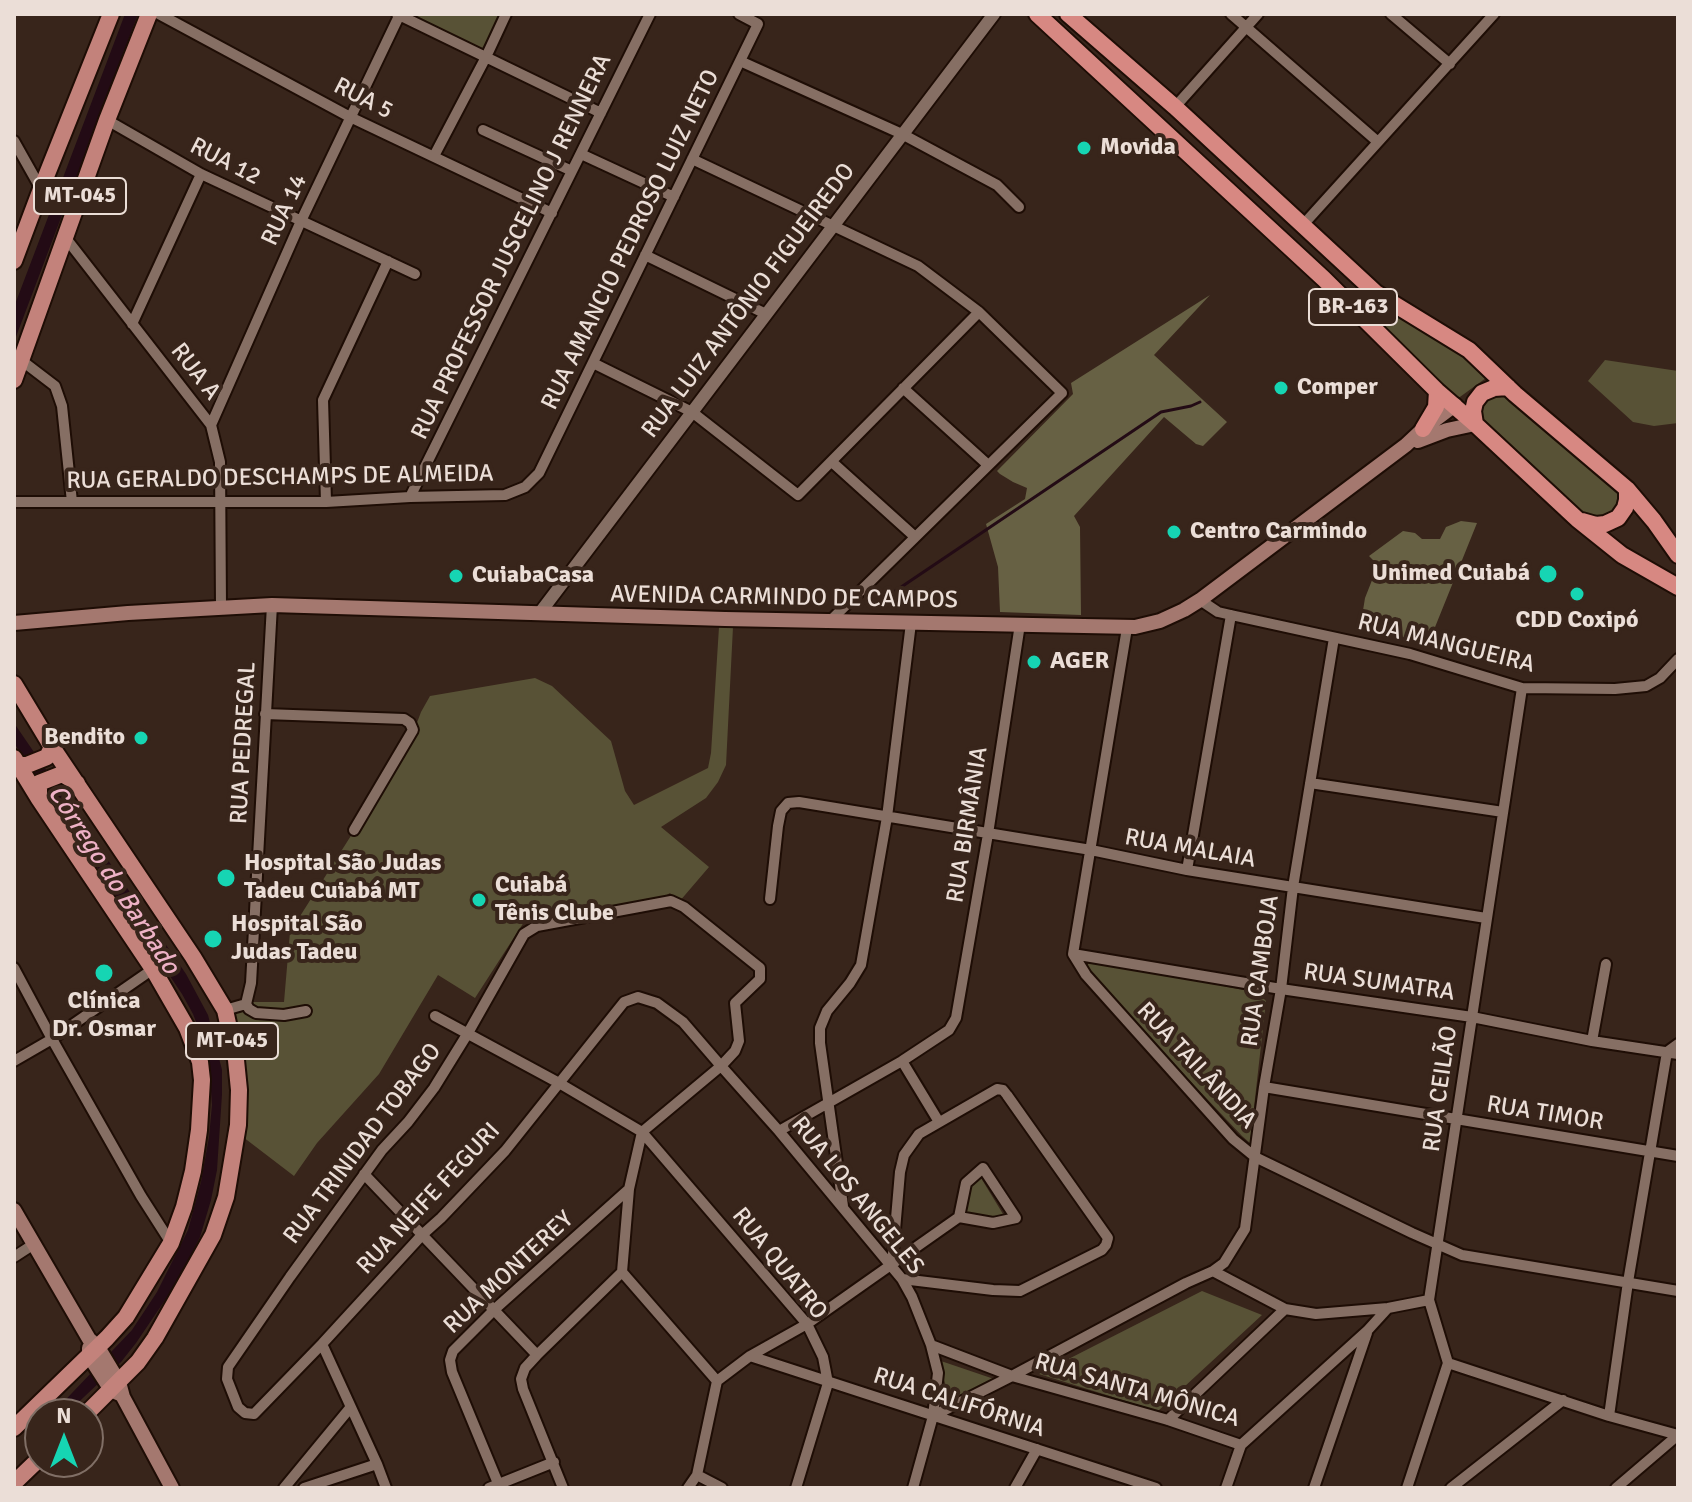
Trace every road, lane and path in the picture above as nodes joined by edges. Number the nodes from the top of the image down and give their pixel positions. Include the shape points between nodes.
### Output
1 (111, 14) edge
2 (149, 14) edge
3 (159, 14) edge
4 (399, 14) edge
5 (506, 14) edge
6 (650, 14) edge
7 (739, 14) edge
8 (994, 14) edge
9 (1037, 14) edge
10 (1068, 14) edge
11 (1231, 14) edge
12 (1258, 14) edge
13 (1391, 14) edge
14 (1494, 14) edge
15 (173, 17) edge
16 (1247, 27) junction
17 (486, 57) junction
18 (740, 61) junction
19 (1450, 64) junction
20 (1175, 107) junction
21 (601, 113) junction
22 (350, 117) junction
23 (107, 120) junction
24 (483, 130) dead end
25 (902, 134) junction
26 (14, 141) edge
27 (1378, 142) junction
28 (581, 154) junction
29 (434, 156) junction
30 (692, 159) junction
31 (572, 171) junction
32 (201, 174) junction
33 (41, 189) junction
34 (674, 197) junction
35 (1019, 207) dead end
36 (552, 213) junction
37 (301, 221) junction
38 (834, 225) junction
39 (1302, 226) junction
40 (65, 237) junction
41 (645, 255) junction
42 (14, 261) edge
43 (388, 261) junction
44 (415, 274) dead end
45 (979, 312) junction
46 (766, 314) junction
47 (132, 324) junction
48 (21, 360) junction
49 (593, 363) junction
50 (14, 380) edge
51 (1508, 387) junction
52 (903, 388) junction
53 (1437, 391) junction
54 (1482, 393) junction
55 (1455, 405) junction
56 (692, 412) junction
57 (1475, 424) junction
58 (211, 425) junction
59 (1423, 429) junction
60 (1406, 445) junction
61 (832, 462) junction
62 (987, 464) junction
63 (539, 473) joint
64 (1627, 489) junction
65 (410, 497) junction
66 (14, 502) edge
67 (72, 502) junction
68 (326, 502) junction
69 (221, 503) junction
70 (1577, 519) junction
71 (914, 536) junction
72 (1678, 555) edge
73 (1678, 587) edge
74 (1200, 600) junction
75 (272, 605) junction
76 (221, 606) junction
77 (539, 614) junction
78 (1231, 615) junction
79 (14, 620) edge
80 (831, 620) junction
81 (911, 623) junction
82 (1020, 624) junction
83 (1127, 628) junction
84 (1334, 638) junction
85 (1678, 659) edge
86 (14, 684) edge
87 (1522, 688) junction
88 (265, 714) junction
89 (50, 752) junction
90 (26, 776) edge
91 (1310, 783) junction
92 (78, 784) junction
93 (1503, 812) junction
94 (887, 817) junction
95 (354, 830) dead end
96 (988, 834) junction
97 (1091, 850) junction
98 (1187, 870) junction
99 (1293, 887) junction
100 (770, 899) dead end
101 (1486, 918) junction
102 (1073, 954) junction
103 (1606, 964) dead end
104 (14, 968) edge
105 (153, 969) junction
106 (1281, 989) junction
107 (624, 1002) joint
108 (246, 1004) junction
109 (225, 1010) junction
110 (306, 1011) dead end
111 (435, 1016) dead end
112 (1472, 1017) junction
113 (468, 1033) junction
114 (52, 1039) junction
115 (1592, 1041) junction
116 (1678, 1044) edge
117 (1673, 1053) edge
118 (14, 1061) edge
119 (902, 1061) junction
120 (721, 1066) junction
121 (559, 1083) junction
122 (1264, 1087) junction
123 (829, 1103) junction
124 (1457, 1120) junction
125 (939, 1122) junction
126 (779, 1131) junction
127 (642, 1132) junction
128 (1650, 1151) junction
129 (1678, 1156) edge
130 (1255, 1157) junction
131 (364, 1174) junction
132 (629, 1189) junction
133 (843, 1209) junction
134 (14, 1210) edge
135 (959, 1217) junction
136 (422, 1235) junction
137 (171, 1243) junction
138 (34, 1244) junction
139 (1438, 1245) junction
140 (14, 1257) edge
141 (892, 1265) junction
142 (1213, 1271) junction
143 (622, 1272) junction
144 (902, 1279) junction
145 (1628, 1282) junction
146 (1678, 1291) edge
147 (1429, 1300) junction
148 (1388, 1308) junction
149 (495, 1309) junction
150 (1285, 1309) junction
151 (807, 1324) junction
152 (1367, 1331) junction
153 (322, 1344) junction
154 (931, 1345) junction
155 (94, 1352) junction
156 (537, 1355) junction
157 (750, 1356) junction
158 (1448, 1363) junction
159 (1012, 1376) junction
160 (717, 1381) junction
161 (828, 1383) junction
162 (115, 1385) junction
163 (102, 1398) edge
164 (1563, 1400) junction
165 (350, 1408) junction
166 (254, 1414) joint
167 (933, 1416) junction
168 (1609, 1416) junction
169 (1168, 1420) junction
170 (14, 1428) edge
171 (1678, 1435) edge
172 (1241, 1445) junction
173 (1037, 1449) junction
174 (554, 1462) junction
175 (377, 1464) junction
176 (697, 1475) junction
177 (1132, 1484) edge
178 (496, 1487) edge
179 (172, 1488) edge
180 (284, 1488) edge
181 (304, 1488) edge
182 (386, 1488) edge
183 (563, 1488) edge
184 (688, 1488) edge
185 (722, 1488) edge
186 (796, 1488) edge
187 (913, 1488) edge
188 (1015, 1488) edge
189 (1156, 1488) edge
190 (1226, 1488) edge
191 (1314, 1488) edge
192 (1407, 1488) edge
193 (1451, 1488) edge
194 (1616, 1488) edge

1 - 33 main road, MT-045
2 - 23 main road, MT-045
3 - 15 street, RUA 5
4 - 17 street
4 - 22 street, RUA 14
5 - 17 street
6 - 21 street, RUA PROFESSOR JUSCELINO J RENNERA
7 - 18 street, RUA AMANCIO PEDROSO LUIZ NETO via 758,24
8 - 25 street, RUA LUIZ ANTÔNIO FIGUEIREDO
9 - 53 highway, BR-163 via 1324,279
10 - 20 highway, BR-163
11 - 16 street
12 - 16 street
13 - 19 street
14 - 19 street
15 - 22 street, RUA 5
16 - 20 street
16 - 27 street
17 - 21 street
17 - 29 street
18 - 25 street
18 - 30 street, RUA AMANCIO PEDROSO LUIZ NETO
19 - 27 street
20 - 39 highway, BR-163
21 - 28 street, RUA PROFESSOR JUSCELINO J RENNERA
22 - 29 street, RUA 5
22 - 37 street, RUA 14
23 - 32 street, RUA 12
23 - 40 main road, MT-045
24 - 31 street
25 - 35 street via 997,185
25 - 38 street, RUA LUIZ ANTÔNIO FIGUEIREDO
26 - 33 street
27 - 39 street
28 - 31 street, RUA PROFESSOR JUSCELINO J RENNERA
28 - 34 street
29 - 36 street, RUA 5
30 - 34 street, RUA AMANCIO PEDROSO LUIZ NETO
30 - 38 street
31 - 36 street, RUA PROFESSOR JUSCELINO J RENNERA
32 - 37 street, RUA 12
32 - 47 street
33 - 42 main road, MT-045
34 - 41 street, RUA AMANCIO PEDROSO LUIZ NETO
36 - 65 street, RUA PROFESSOR JUSCELINO J RENNERA
37 - 43 street, RUA 12
37 - 58 street, RUA 14
38 - 45 street via 918,266
38 - 46 street, RUA LUIZ ANTÔNIO FIGUEIREDO
39 - 51 highway, BR-163 via 1376,293 1469,350
40 - 47 street, RUA A
40 - 48 main road, MT-045
41 - 46 street
41 - 49 street, RUA AMANCIO PEDROSO LUIZ NETO
43 - 44 street, RUA 12
43 - 68 street via 323,400
45 - 52 street
45 - 62 street via 1062,393
46 - 56 street, RUA LUIZ ANTÔNIO FIGUEIREDO
47 - 58 street, RUA A
48 - 50 main road, MT-045
48 - 67 street via 55,386 59,396
49 - 56 street
49 - 63 street, RUA AMANCIO PEDROSO LUIZ NETO
51 - 54 highway
51 - 64 highway, BR-163
52 - 61 street
52 - 62 street
53 - 55 highway, BR-163
53 - 59 highway via 1436,407
54 - 55 highway
54 - 57 highway via 1475,402
55 - 57 highway, BR-163
55 - 59 main road, AVENIDA CARMINDO DE CAMPOS
56 - 61 street via 798,495
56 - 77 street, RUA LUIZ ANTÔNIO FIGUEIREDO
57 - 60 main road
57 - 70 highway, BR-163
58 - 69 street, RUA A via 220,462
59 - 60 main road, AVENIDA CARMINDO DE CAMPOS
60 - 74 main road, AVENIDA CARMINDO DE CAMPOS
61 - 71 street
62 - 71 street
63 - 65 street, RUA GERALDO DESCHAMPS DE ALMEIDA via 525,487 505,495
64 - 70 highway via 1618,518 1596,525
64 - 72 highway, BR-163
65 - 68 street, RUA GERALDO DESCHAMPS DE ALMEIDA
66 - 67 street, RUA GERALDO DESCHAMPS DE ALMEIDA
67 - 69 street, RUA GERALDO DESCHAMPS DE ALMEIDA
68 - 69 street, RUA GERALDO DESCHAMPS DE ALMEIDA
69 - 76 street, RUA A
70 - 73 highway, BR-163 via 1622,555
71 - 80 street
74 - 78 street, RUA MANGUEIRA
74 - 83 main road, AVENIDA CARMINDO DE CAMPOS via 1160,621
75 - 76 main road, AVENIDA CARMINDO DE CAMPOS
75 - 77 main road, AVENIDA CARMINDO DE CAMPOS
75 - 88 street, RUA PEDREGAL
76 - 79 main road, AVENIDA CARMINDO DE CAMPOS
77 - 80 main road, AVENIDA CARMINDO DE CAMPOS
78 - 84 street, RUA MANGUEIRA
78 - 98 street
80 - 81 main road, AVENIDA CARMINDO DE CAMPOS
81 - 82 main road, AVENIDA CARMINDO DE CAMPOS
81 - 94 street
82 - 83 main road, AVENIDA CARMINDO DE CAMPOS
82 - 96 street, RUA BIRMÂNIA
83 - 97 street
84 - 87 street, RUA MANGUEIRA via 1410,654
84 - 91 street, RUA CAMBOJA
85 - 87 street, RUA MANGUEIRA via 1646,686
86 - 89 main road, MT-045
87 - 93 street, RUA CEILÃO
88 - 95 street via 410,723 413,730
88 - 108 street, RUA PEDREGAL
89 - 90 main road
89 - 92 main road, MT-045
90 - 92 main road via 62,774
90 - 105 main road, MT-045
91 - 93 street
91 - 99 street, RUA CAMBOJA
92 - 109 main road, MT-045
93 - 101 street, RUA CEILÃO
94 - 96 street, RUA MALAIA
94 - 100 street, RUA MALAIA via 788,803 778,826
94 - 123 street via 861,965 820,1028
96 - 97 street, RUA MALAIA
96 - 119 street, RUA BIRMÂNIA via 956,1018 949,1030
97 - 98 street, RUA MALAIA
97 - 102 street
98 - 99 street, RUA MALAIA
99 - 101 street, RUA MALAIA
99 - 106 street, RUA CAMBOJA
101 - 112 street, RUA CEILÃO
102 - 106 street, RUA SUMATRA
102 - 130 street, RUA TAILÂNDIA via 1233,1139
103 - 115 street
104 - 114 street
105 - 114 street
105 - 137 main road, MT-045 via 196,1046 202,1080 193,1171
106 - 112 street, RUA SUMATRA
106 - 122 street, RUA CAMBOJA
107 - 120 street, RUA LOS ANGELES via 638,997 657,1003 683,1022
107 - 121 street, RUA NEIFE FEGURI
108 - 109 street
108 - 110 street via 256,1013
109 - 162 main road, MT-045 via 239,1090 226,1197 213,1235 155,1338
111 - 113 street
112 - 115 street, RUA SUMATRA
112 - 124 street, RUA CEILÃO
113 - 120 street, RUA TRINIDAD TOBAGO via 524,934 537,926 671,901 760,968 760,979 735,1003 739,1041
113 - 121 street
113 - 131 street, RUA TRINIDAD TOBAGO via 434,1088
114 - 118 street
114 - 137 street
115 - 117 street, RUA SUMATRA
116 - 117 street
117 - 128 street
119 - 123 street
119 - 125 street
120 - 126 street, RUA LOS ANGELES
120 - 127 street
121 - 127 street
121 - 136 street, RUA NEIFE FEGURI via 505,1151
122 - 124 street, RUA TIMOR
122 - 130 street, RUA CAMBOJA
123 - 126 street
123 - 133 street
124 - 128 street, RUA TIMOR
124 - 139 street, RUA CEILÃO
125 - 141 street via 919,1134 904,1155
125 - 144 street via 1003,1090 1108,1238 1102,1250 1020,1291
126 - 133 street, RUA LOS ANGELES
127 - 132 street
127 - 151 street, RUA QUATRO
128 - 129 street, RUA TIMOR
128 - 145 street
130 - 139 street, RUA TAILÂNDIA
130 - 142 street, RUA CAMBOJA via 1245,1229
131 - 136 street
131 - 166 street, RUA TRINIDAD TOBAGO via 228,1367 238,1407
132 - 143 street
132 - 149 street, RUA MONTEREY
133 - 141 street, RUA LOS ANGELES
134 - 138 main road
135 - 135 street via 993,1223 1016,1218 983,1168 966,1183
135 - 141 street
136 - 149 street
136 - 153 street, RUA NEIFE FEGURI
137 - 155 main road, MT-045 via 126,1317
138 - 140 street
138 - 155 main road
139 - 145 street, RUA TAILÂNDIA via 1462,1255
139 - 147 street, RUA CEILÃO
141 - 144 street, RUA LOS ANGELES
141 - 151 street
142 - 150 street
142 - 159 street, RUA CAMBOJA
143 - 156 street
143 - 160 street
144 - 154 street, RUA LOS ANGELES
145 - 146 street
145 - 168 street
147 - 148 street
147 - 158 street, RUA CEILÃO
148 - 150 street via 1316,1314
148 - 152 street, RUA SANTA MÔNICA
149 - 156 street
149 - 178 street, RUA MONTEREY via 450,1360
150 - 169 street
151 - 157 street
151 - 161 street, RUA QUATRO via 823,1357
152 - 172 street, RUA SANTA MÔNICA
152 - 191 street
153 - 165 street
153 - 166 street, RUA NEIFE FEGURI
154 - 159 street, RUA SANTA MÔNICA
154 - 167 street, RUA LOS ANGELES via 938,1373
155 - 162 main road
155 - 170 main road, MT-045
156 - 174 street via 521,1379
157 - 160 street
157 - 161 street, RUA CALIFÓRNIA
158 - 164 street
158 - 192 street
159 - 167 street, RUA CAMBOJA
159 - 169 street, RUA SANTA MÔNICA
160 - 176 street
161 - 167 street, RUA CALIFÓRNIA
161 - 186 street
162 - 163 main road, MT-045
162 - 179 main road
164 - 168 street
164 - 193 street
165 - 175 street
165 - 180 street
167 - 173 street, RUA CALIFÓRNIA
167 - 187 street, RUA LOS ANGELES
168 - 171 street
169 - 172 street, RUA SANTA MÔNICA
171 - 194 street
172 - 190 street
173 - 177 street, RUA CALIFÓRNIA
173 - 188 street
174 - 178 street
174 - 183 street
175 - 181 street
175 - 182 street
176 - 184 street
176 - 185 street
177 - 189 street, RUA CALIFÓRNIA

